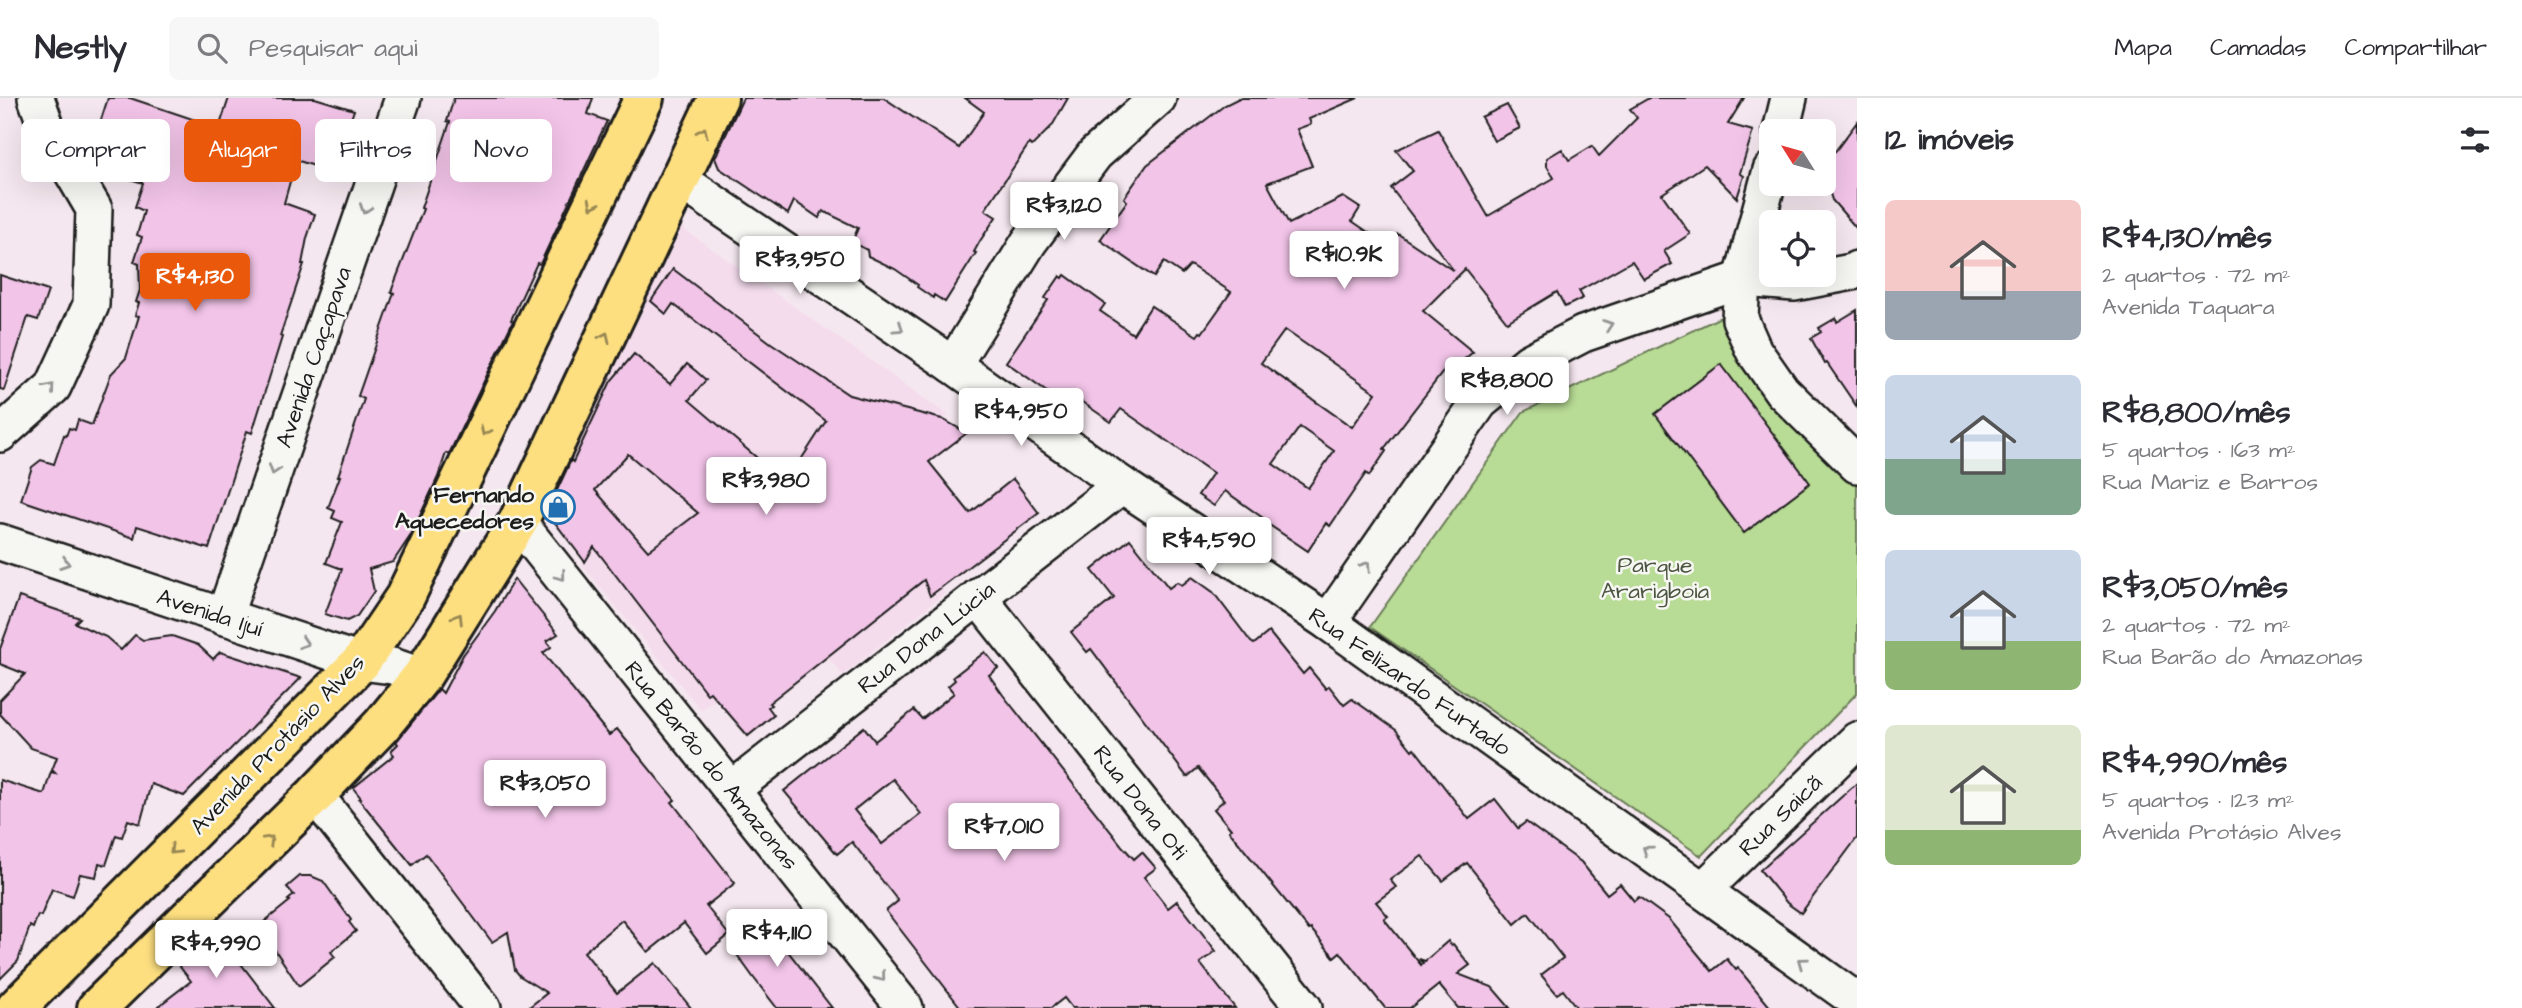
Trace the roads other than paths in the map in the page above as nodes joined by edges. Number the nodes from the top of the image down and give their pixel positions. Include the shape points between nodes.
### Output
1 (36, 98) edge
2 (403, 98) edge
3 (644, 98) edge
4 (718, 98) edge
5 (1158, 98) edge
6 (1789, 98) edge
7 (1784, 119) edge
8 (680, 180) junction
9 (1764, 196) edge
10 (1857, 269) edge
11 (1742, 279) junction
12 (953, 365) junction
13 (0, 434) edge
14 (1857, 465) edge
15 (1122, 485) junction
16 (518, 522) junction
17 (0, 542) edge
18 (978, 597) junction
19 (223, 617) junction
20 (1328, 622) junction
21 (361, 662) junction
22 (422, 676) junction
23 (1857, 740) edge
24 (731, 790) junction
25 (315, 795) junction
26 (1703, 890) junction
27 (1857, 1002) edge
28 (16, 1008) edge
29 (97, 1008) edge
30 (483, 1008) edge
31 (905, 1008) edge
32 (1304, 1008) edge

13 -> 1 street via 53,387 91,305 94,209 47,130
2 -> 19 street, Avenida Caçapava
3 -> 21 main road, Avenida Protásio Alves via 405,597
8 -> 4 main road
5 - 12 street via 1095,154 1029,242
6 - 7 street
8 -> 12 street, Rua Felizardo Furtado
16 -> 8 main road
9 - 11 street
10 - 11 street via 1794,283
11 - 14 street via 1740,319 1754,351 1782,391
20 -> 11 street via 1480,402 1529,362 1583,334
12 - 15 street, Rua Felizardo Furtado
15 - 18 street, Rua Dona Lúcia
15 - 20 street, Rua Felizardo Furtado
22 -> 16 main road
16 -> 24 street, Rua Barão do Amazonas
17 -> 19 street, Avenida Ijuí
18 - 24 street, Rua Dona Lúcia
18 - 32 street, Rua Dona Oti
19 -> 21 street, Avenida Ijuí
26 -> 20 street, Rua Felizardo Furtado
21 - 22 street, Avenida Ijuí
21 -> 28 main road, Avenida Protásio Alves
22 - 25 main road
23 - 26 street, Rua Saicã
24 -> 31 street, Rua Barão do Amazonas
29 -> 25 main road
25 - 30 street
27 -> 26 street, Rua Felizardo Furtado

